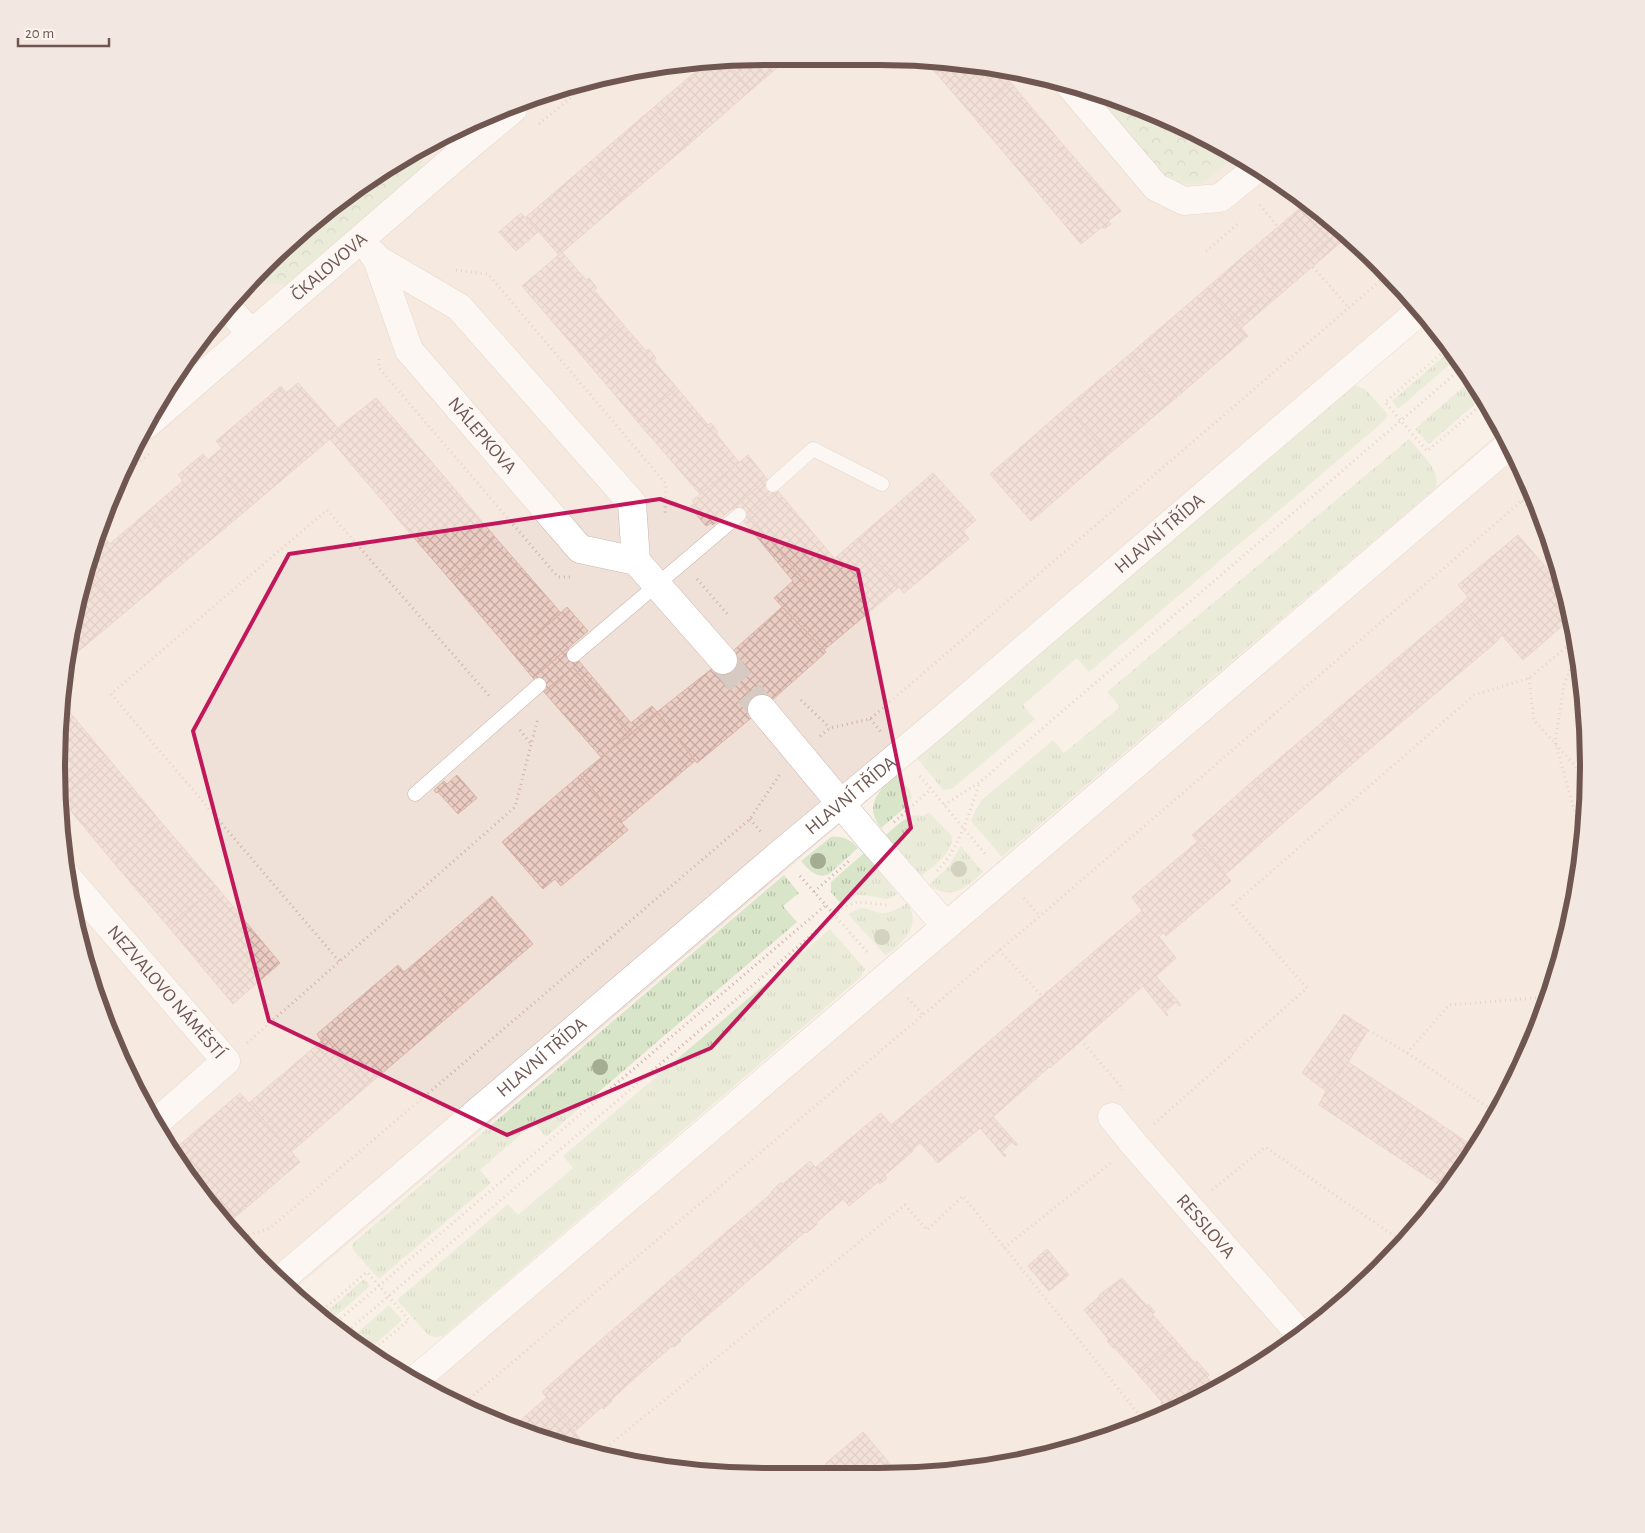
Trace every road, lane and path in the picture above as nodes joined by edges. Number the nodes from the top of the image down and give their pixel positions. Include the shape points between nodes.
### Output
1 (1077, 94) edge
2 (493, 120) edge
3 (458, 140) edge
4 (1251, 173) edge
5 (1265, 201) dead end
6 (1244, 219) dead end
7 (1278, 227) dead end
8 (369, 249) junction
9 (1206, 251) dead end
10 (1312, 267) dead end
11 (1349, 308) dead end
12 (232, 312) edge
13 (1415, 315) edge
14 (251, 334) junction
15 (1444, 352) edge
16 (1458, 371) edge
17 (1480, 406) edge
18 (162, 411) edge
19 (1401, 421) junction
20 (1505, 450) edge
21 (882, 484) dead end
22 (773, 485) dead end
23 (1527, 497) edge
24 (1522, 501) junction
25 (1533, 513) edge
26 (738, 515) dead end
27 (636, 561) junction
28 (656, 584) junction
29 (1569, 645) edge
30 (574, 655) dead end
31 (723, 660) tunnel mouth
32 (1572, 664) edge
33 (1529, 678) junction
34 (539, 685) dead end
35 (801, 700) dead end
36 (540, 709) dead end
37 (762, 709) tunnel mouth
38 (505, 714) junction
39 (870, 719) dead end
40 (830, 728) dead end
41 (1555, 742) junction
42 (531, 744) junction
43 (900, 753) junction
44 (1580, 771) edge
45 (980, 782) junction
46 (415, 794) dead end
47 (840, 803) junction
48 (944, 804) junction
49 (750, 819) dead end
50 (1577, 821) edge
51 (963, 827) junction
52 (780, 854) junction
53 (1004, 877) junction
54 (76, 888) edge
55 (914, 889) junction
56 (826, 904) junction
57 (834, 915) junction
58 (1040, 916) junction
59 (946, 926) junction
60 (999, 950) junction
61 (339, 961) junction
62 (888, 976) junction
63 (1042, 996) dead end
64 (1541, 997) edge
65 (923, 1015) junction
66 (1360, 1025) dead end
67 (1407, 1053) junction
68 (226, 1061) junction
69 (1490, 1109) edge
70 (1112, 1117) dead end
71 (160, 1119) edge
72 (1133, 1143) junction
73 (1190, 1208) junction
74 (1397, 1239) edge
75 (1004, 1248) junction
76 (284, 1276) edge
77 (380, 1286) junction
78 (388, 1296) junction
79 (322, 1309) edge
80 (337, 1322) edge
81 (349, 1330) edge
82 (1296, 1330) edge
83 (375, 1348) edge
84 (420, 1376) edge
85 (467, 1401) edge
86 (1141, 1417) edge
87 (604, 1449) edge

1 - 4 street via 1156,187 1184,201 1220,198
2 - 3 street, ČKALOVOVA
3 - 8 street, ČKALOVOVA
5 - 7 path via 1259,206
6 - 9 path
8 - 14 street, ČKALOVOVA
8 - 27 street via 459,307 632,504
8 - 27 street, NÁLEPKOVA via 415,358 580,548
10 - 11 path
12 - 14 street
13 - 43 street, HLAVNÍ TŘÍDA
14 - 18 street, ČKALOVOVA
15 - 19 path via 1385,402
16 - 19 path
17 - 19 path via 1427,451
19 - 45 path
20 - 53 street
21 - 22 lane via 813,449
23 - 24 path
24 - 25 path
24 - 58 path
26 - 28 lane
27 - 28 street
28 - 30 lane
28 - 31 street
29 - 33 path
32 - 41 path via 1564,685
33 - 41 path via 1534,720
33 - 72 path via 1474,695 1233,905 1307,988
34 - 38 lane
35 - 40 path
36 - 42 path
37 - 47 street
38 - 42 path
38 - 46 lane
38 - 61 path via 327,510 111,694
39 - 43 path
41 - 44 path
41 - 50 path
42 - 61 path via 515,807
43 - 47 street, HLAVNÍ TŘÍDA
43 - 48 path
45 - 48 path
45 - 51 path
47 - 52 street, HLAVNÍ TŘÍDA
47 - 55 street
48 - 51 path
49 - 52 path
51 - 53 path
51 - 55 path via 944,864
52 - 56 path
52 - 76 street, HLAVNÍ TŘÍDA
53 - 58 path
53 - 59 street
54 - 68 street, NEZVALOVO NÁMĚSTÍ
55 - 57 path via 897,902 883,905 857,902
55 - 59 street
56 - 57 path
56 - 77 path
57 - 62 path
57 - 78 path
58 - 60 path
59 - 62 street
60 - 63 path
60 - 65 path
61 - 68 path
62 - 65 path
62 - 84 street
64 - 67 path via 1448,1005
65 - 85 path
66 - 67 path
67 - 69 path
68 - 71 street, NEZVALOVO NÁMĚSTÍ
70 - 72 street, RESSLOVA
72 - 73 street, RESSLOVA
72 - 75 path
73 - 74 path via 1265,1146
73 - 82 street, RESSLOVA
75 - 86 path
75 - 87 path via 963,1196 926,1230 905,1206
77 - 78 path
77 - 79 path via 367,1272
77 - 80 path
78 - 81 path
78 - 83 path via 409,1320

